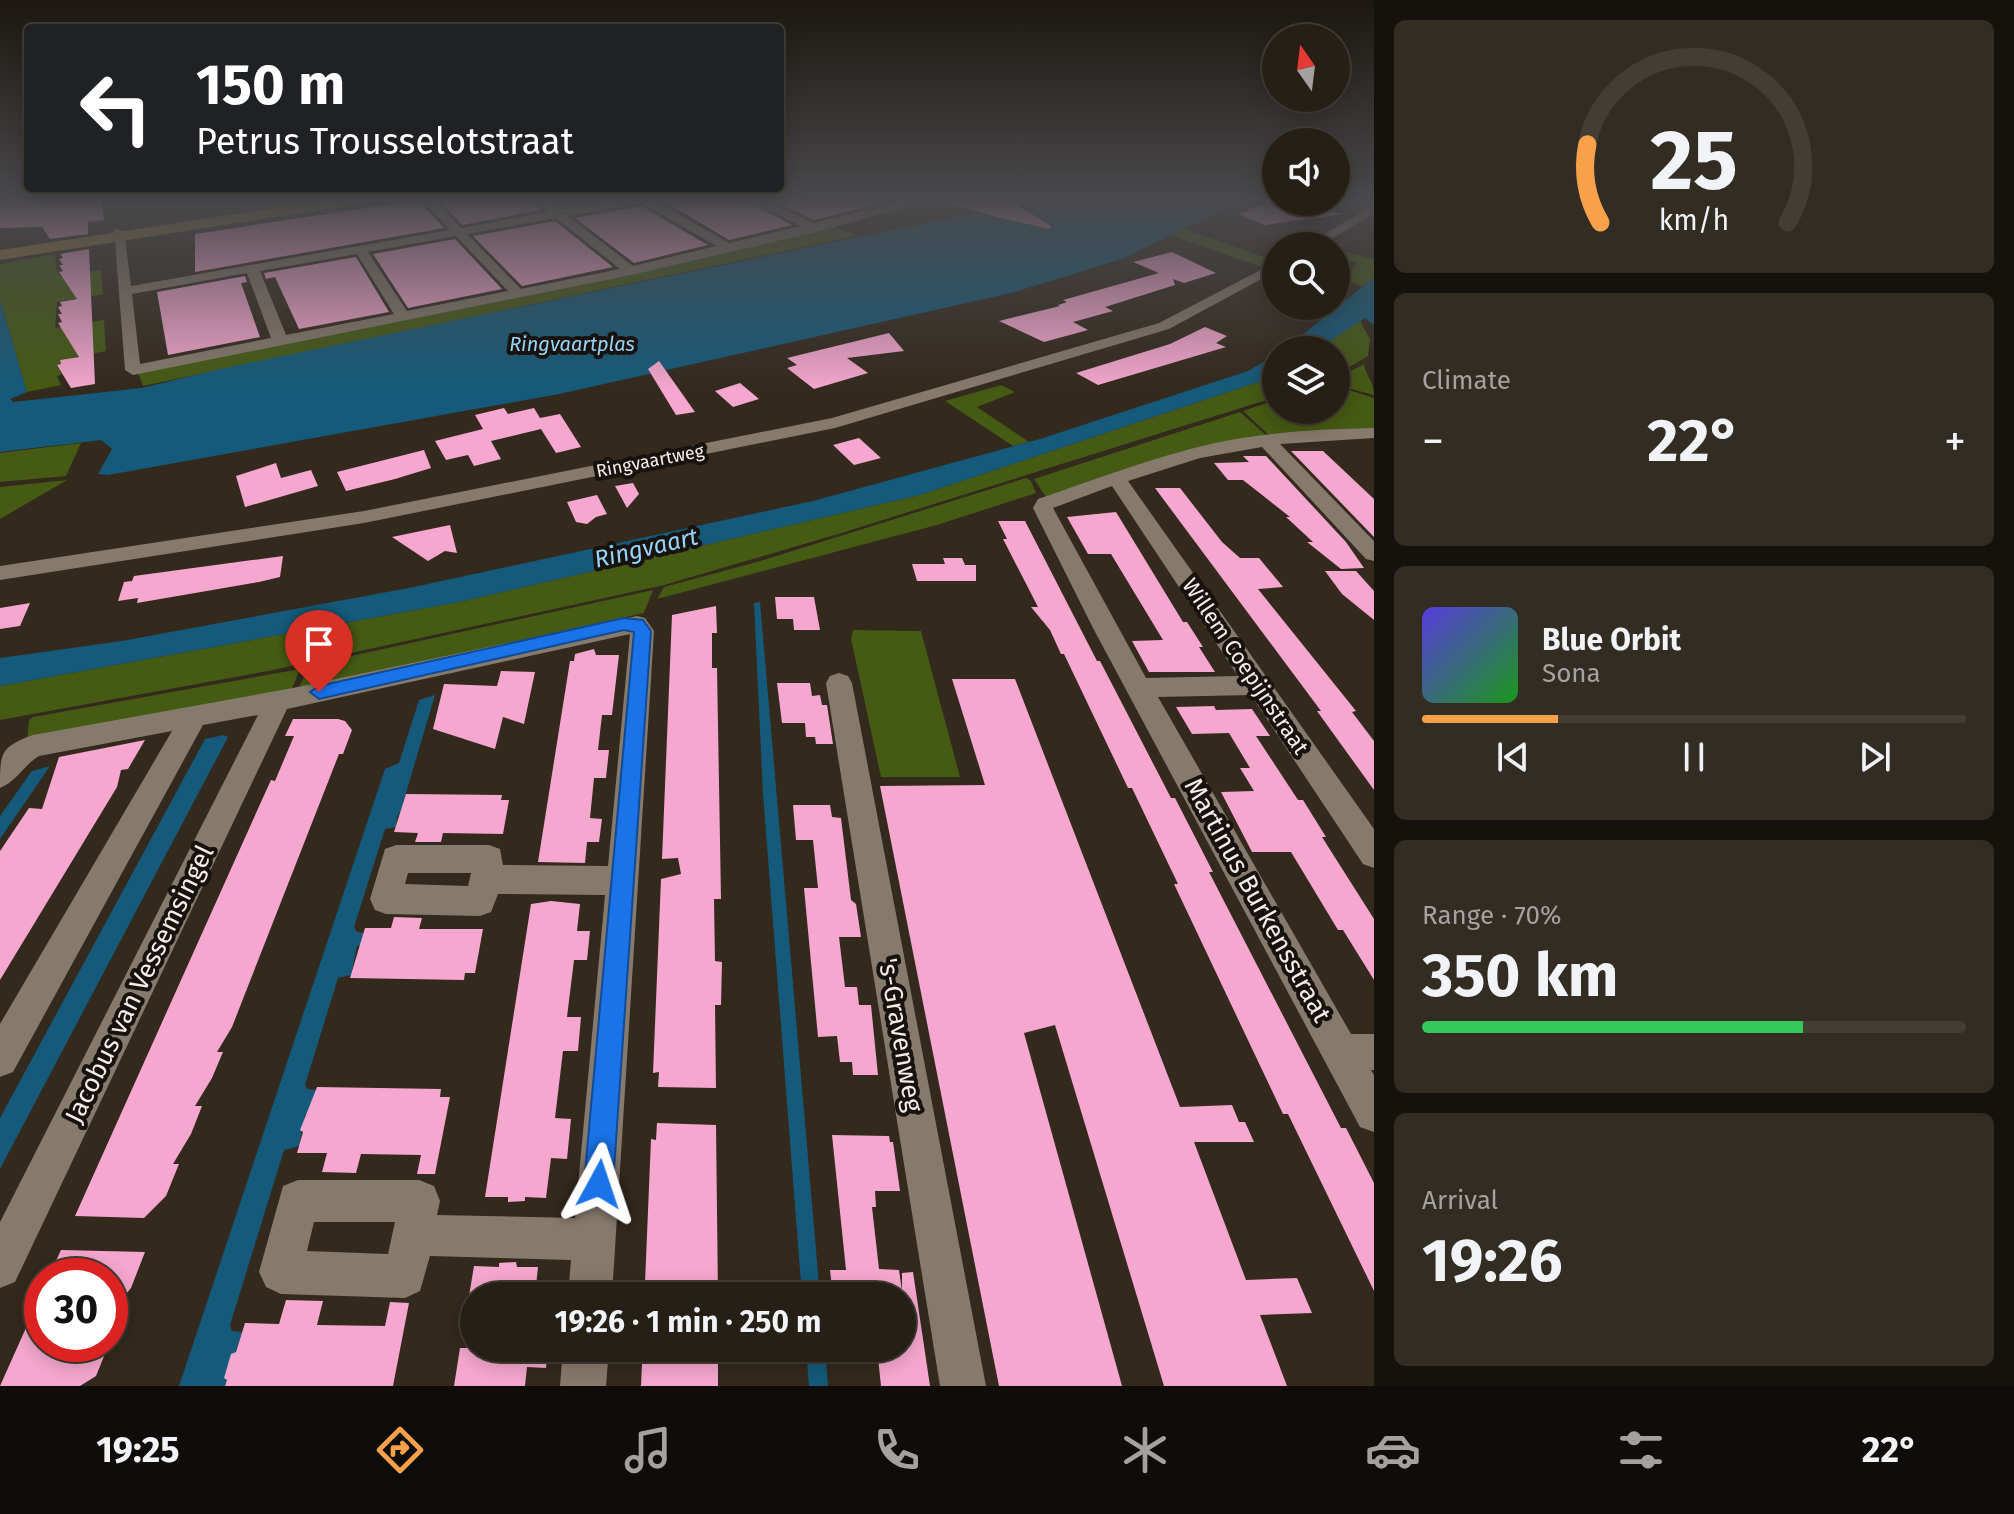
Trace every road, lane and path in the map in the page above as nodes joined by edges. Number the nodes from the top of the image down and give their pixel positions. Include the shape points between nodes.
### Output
1 (121, 263) edge
2 (288, 263) edge
3 (367, 263) edge
4 (488, 263) edge
5 (620, 263) edge
6 (666, 263) edge
7 (252, 269) junction
8 (631, 271) junction
9 (1262, 274) edge
10 (124, 291) junction
11 (516, 292) junction
12 (402, 315) junction
13 (280, 340) junction
14 (1374, 433) edge
15 (1266, 440) junction
16 (1117, 479) junction
17 (1374, 554) edge
18 (0, 573) edge
19 (839, 683) dead end
20 (1259, 685) junction
21 (1140, 688) junction
22 (278, 701) junction
23 (194, 717) junction
24 (0, 776) edge
25 (1374, 854) edge
26 (485, 879) dead end
27 (623, 881) junction
28 (1358, 1053) edge
29 (0, 1059) edge
30 (1374, 1113) edge
31 (413, 1235) dead end
32 (594, 1239) junction
33 (0, 1267) edge
34 (591, 1282) edge
35 (585, 1362) edge
36 (583, 1386) edge
37 (963, 1386) edge

1 - 10 street
2 - 7 street
3 - 12 street
4 - 11 street
5 - 8 street
6 - 8 street
7 - 10 street
7 - 13 street
8 - 11 street
9 - 18 street, Ringvaartweg via 1164,326 835,423 364,517
10 - 13 street via 133,370
11 - 12 street
12 - 13 street
14 - 15 street
15 - 16 street via 1179,458
15 - 17 street
16 - 20 street, Willem Coepijnstraat
16 - 21 street, Martinus Burkensstraat via 1045,503 1043,512
19 - 37 street, 's-Gravenweg
20 - 21 street
20 - 25 street, Willem Coepijnstraat
21 - 28 street, Martinus Burkensstraat
22 - 23 street
22 - 27 street via 637,624 642,631
22 - 33 street, Jacobus van Vessemsingel
23 - 24 street via 23,750
23 - 29 street
26 - 27 street
27 - 32 street
28 - 30 street, Martinus Burkensstraat
31 - 32 street
32 - 34 street
35 - 36 street

